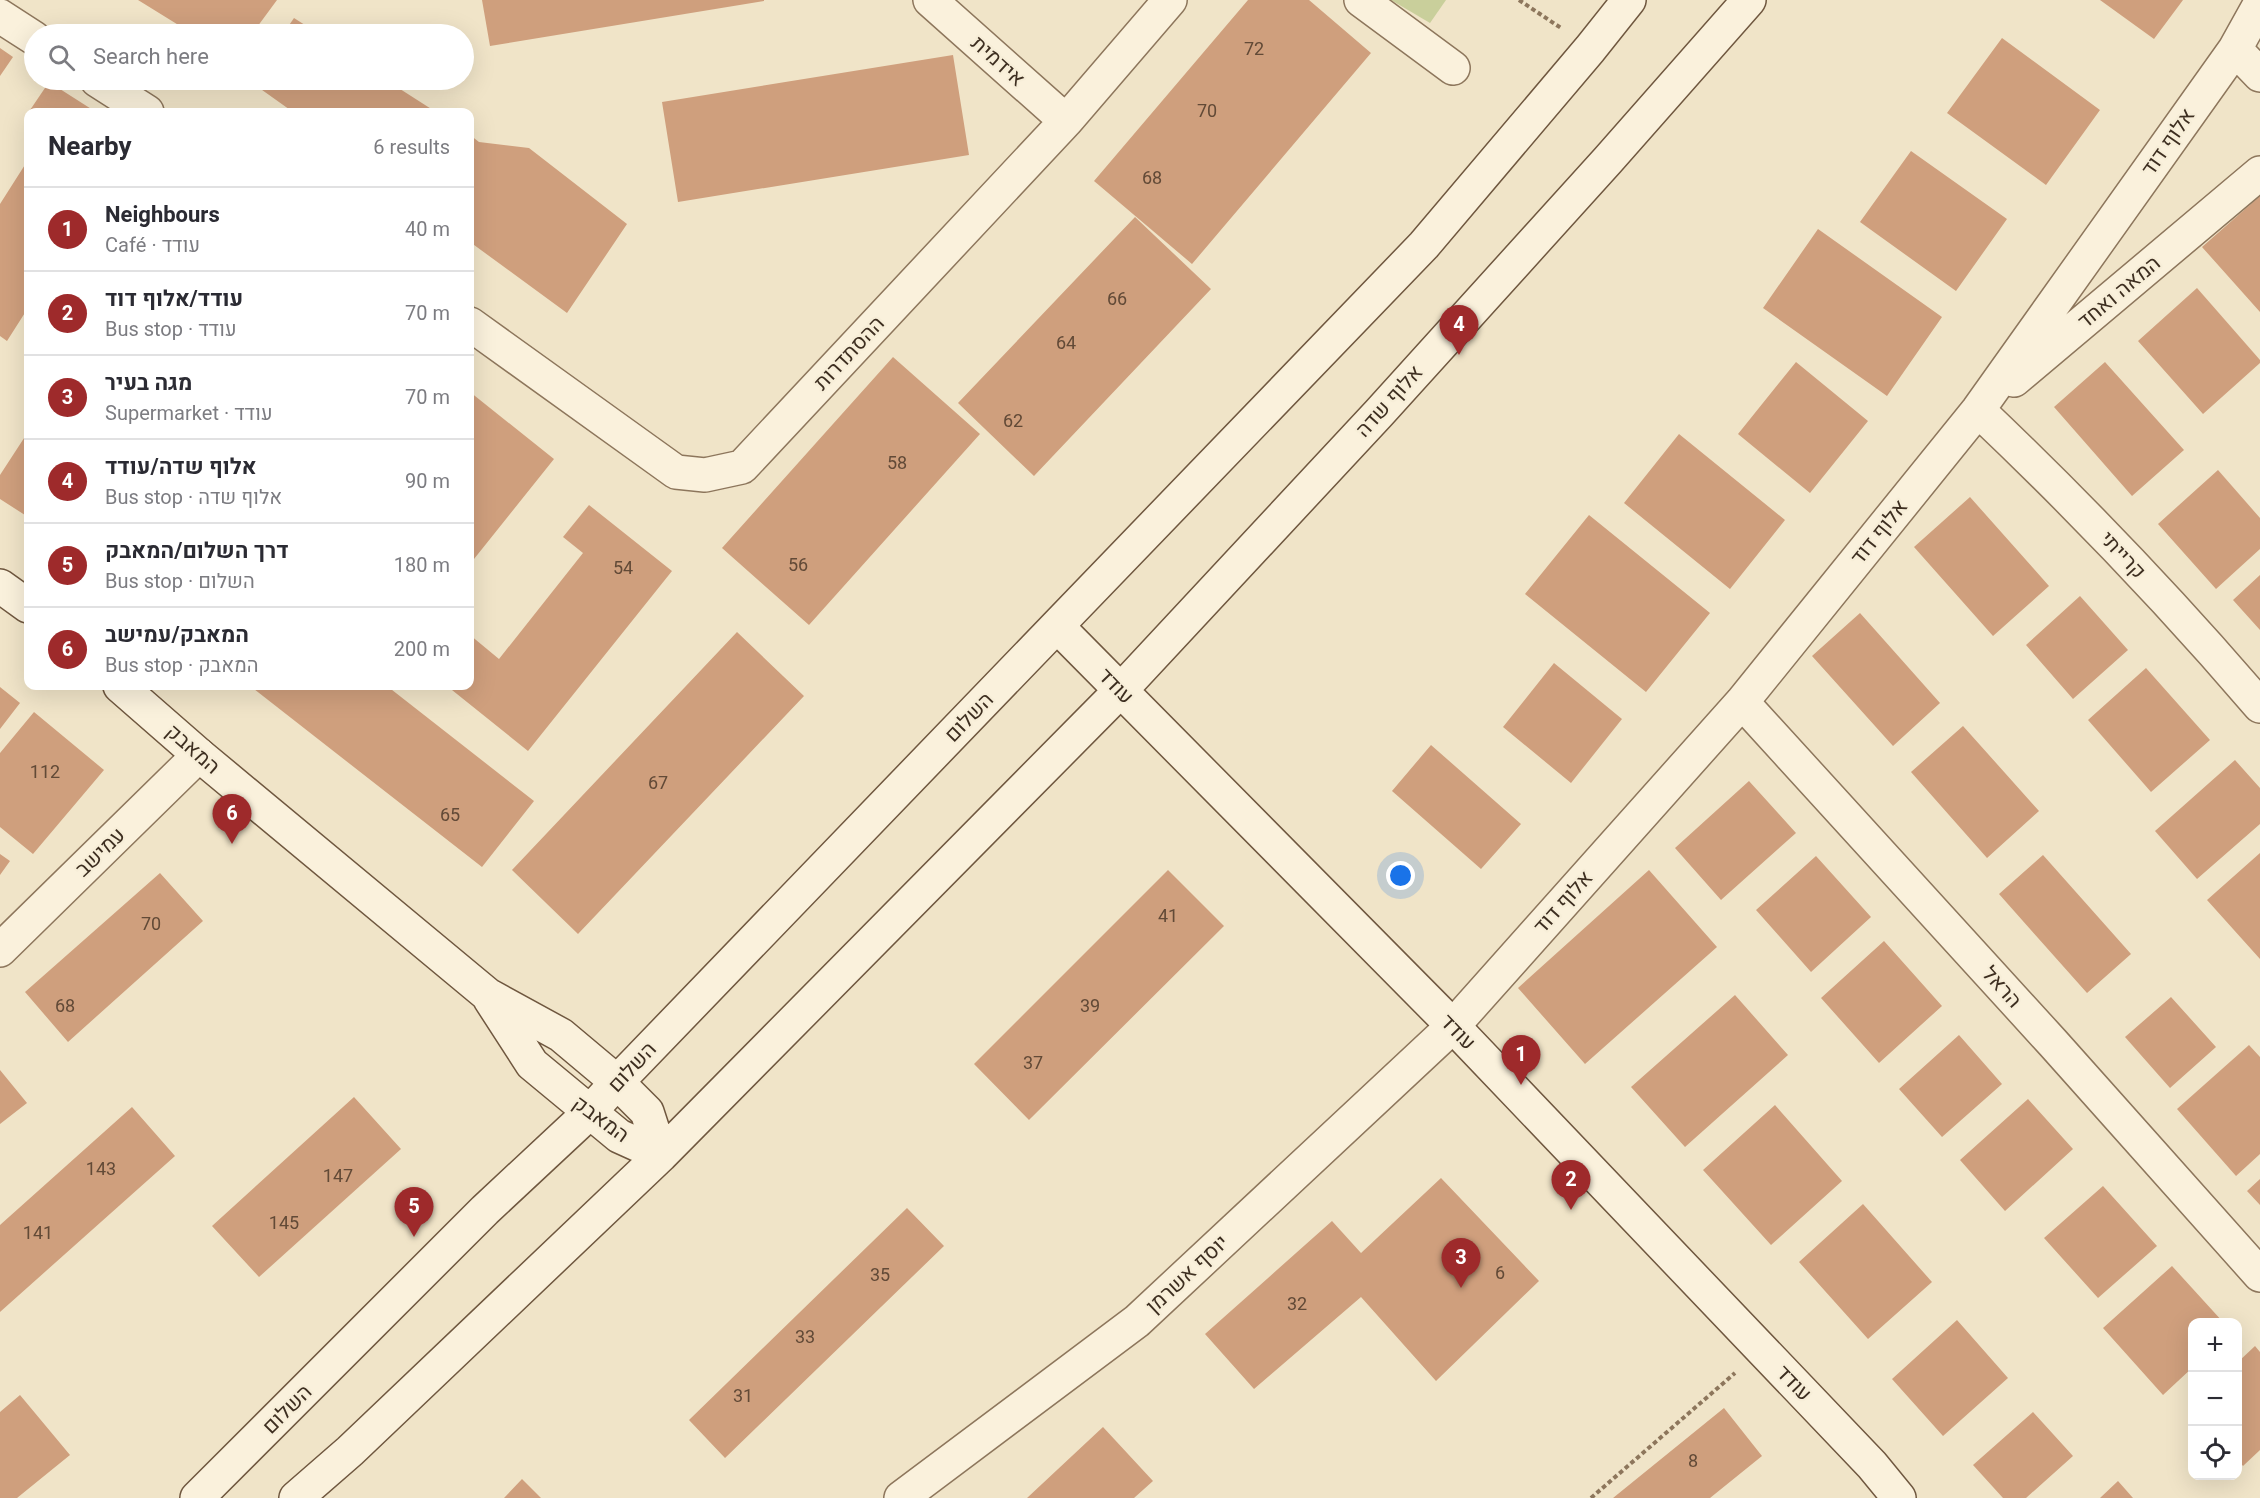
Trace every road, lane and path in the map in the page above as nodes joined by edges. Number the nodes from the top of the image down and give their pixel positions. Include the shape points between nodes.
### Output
1 (930, 0) edge
2 (1170, 0) edge
3 (1361, 0) edge
4 (1519, 0) edge
5 (1629, 0) edge
6 (1749, 0) edge
7 (2260, 4) edge
8 (0, 16) edge
9 (24, 32) edge
10 (1590, 49) junction
11 (2235, 49) junction
12 (1453, 68) dead end
13 (2260, 75) edge
14 (113, 90) edge
15 (141, 108) edge
16 (1066, 121) junction
17 (2260, 173) edge
18 (474, 327) edge
19 (1978, 410) junction
20 (0, 586) edge
21 (24, 603) edge
22 (1057, 626) junction
23 (125, 690) edge
24 (1121, 690) junction
25 (1742, 702) junction
26 (2260, 706) edge
27 (199, 755) junction
28 (0, 950) edge
29 (488, 995) junction
30 (1453, 1026) junction
31 (617, 1082) junction
32 (589, 1113) junction
33 (661, 1155) junction
34 (2260, 1275) edge
35 (1762, 1350) junction
36 (197, 1498) edge
37 (296, 1498) edge
38 (901, 1498) edge
39 (1591, 1498) edge
40 (1899, 1498) edge

1 - 16 street, אידמית
2 - 16 street, ההסתדרות
3 - 12 street
4 - 10 path
5 - 10 street
6 - 24 street, אלוף שדה via 1379,413
7 - 11 street, אלוף דוד
8 - 9 street
10 - 22 street via 1424,245
11 - 13 street
11 - 19 street, אלוף דוד
14 - 15 street
16 - 18 street, ההסתדרות via 742,467 705,475 676,471
17 - 19 street, המאה ואחד
19 - 25 street, אלוף דוד
19 - 26 street, קרייתי via 2058,486
20 - 21 street
22 - 24 street, עודד
22 - 31 street, השלום
23 - 27 street, המאבק
24 - 30 street, עודד
24 - 33 street
25 - 30 street, אלוף דוד
25 - 34 street, הראל
27 - 28 street, עמישב
27 - 29 street, המאבק
29 - 31 street, המאבק via 561,1035
29 - 32 street, המאבק via 532,1064
30 - 35 street, עודד
30 - 38 street, יוסף אשרמן via 1137,1321
31 - 32 street, השלום
31 - 33 street, המאבק via 647,1112
32 - 33 street, המאבק via 618,1136
32 - 36 street, השלום via 485,1210
33 - 37 street
35 - 39 path
35 - 40 street, עודד via 1872,1464

